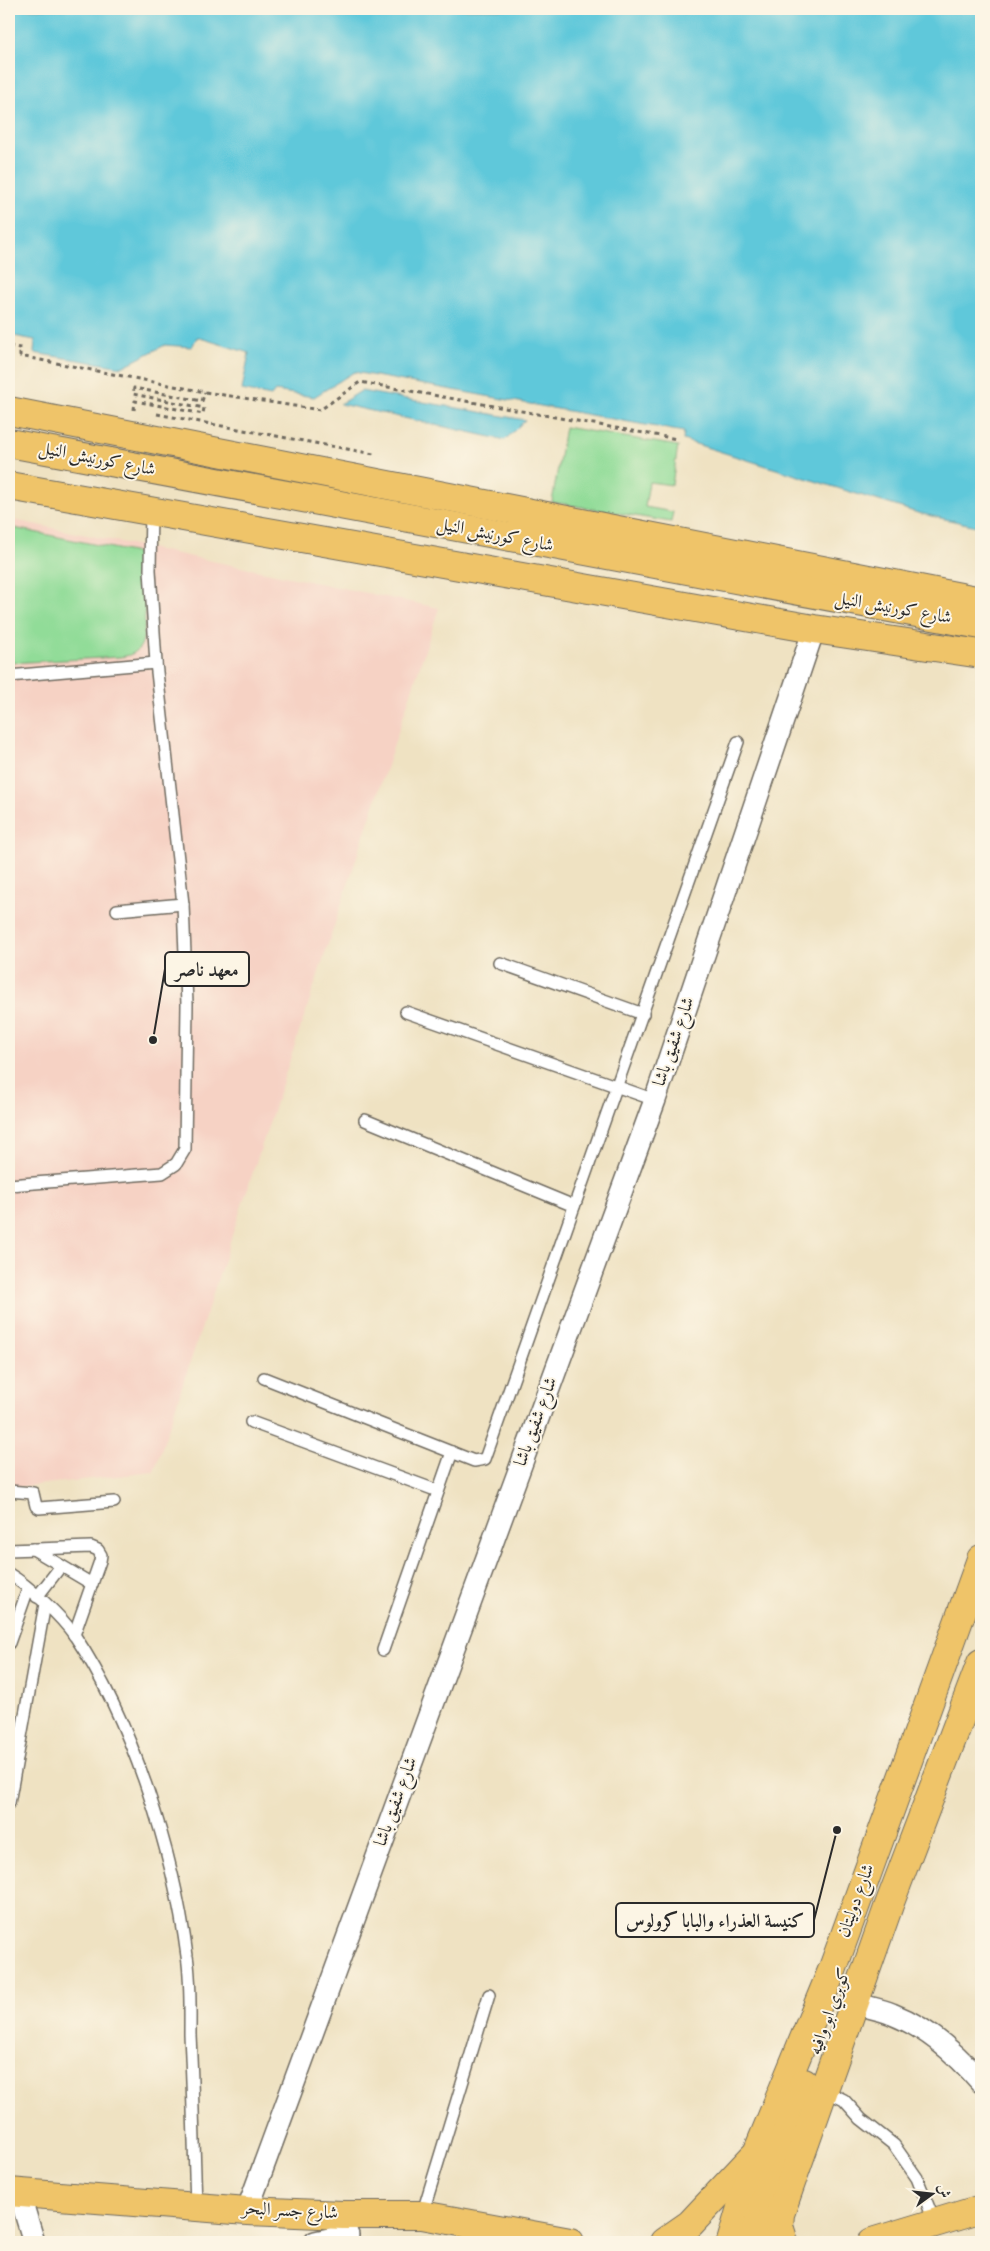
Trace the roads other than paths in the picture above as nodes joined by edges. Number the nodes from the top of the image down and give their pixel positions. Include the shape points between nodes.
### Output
1 (9, 411) edge
2 (9, 443) edge
3 (9, 486) edge
4 (151, 511) junction
5 (981, 601) edge
6 (981, 625) edge
7 (814, 629) junction
8 (981, 654) edge
9 (156, 663) junction
10 (9, 676) edge
11 (738, 742) dead end
12 (183, 904) junction
13 (117, 910) dead end
14 (500, 963) dead end
15 (406, 1012) dead end
16 (642, 1014) junction
17 (616, 1086) junction
18 (655, 1100) junction
19 (365, 1120) dead end
20 (9, 1185) edge
21 (574, 1206) junction
22 (264, 1378) dead end
23 (251, 1422) dead end
24 (452, 1452) junction
25 (9, 1491) edge
26 (438, 1491) junction
27 (114, 1502) dead end
28 (9, 1550) edge
29 (33, 1550) junction
30 (61, 1566) junction
31 (980, 1567) edge
32 (9, 1574) edge
33 (92, 1584) junction
34 (28, 1589) junction
35 (41, 1600) junction
36 (981, 1617) edge
37 (74, 1635) junction
38 (9, 1643) edge
39 (383, 1650) dead end
40 (981, 1663) edge
41 (9, 1803) edge
42 (489, 1994) dead end
43 (854, 2003) junction
44 (981, 2082) edge
45 (823, 2090) junction
46 (757, 2153) junction
47 (14, 2192) edge
48 (196, 2205) junction
49 (981, 2209) edge
50 (247, 2211) junction
51 (422, 2215) junction
52 (935, 2223) junction
53 (347, 2230) edge
54 (34, 2242) edge
55 (315, 2242) edge
56 (570, 2242) edge
57 (664, 2242) edge
58 (731, 2242) edge
59 (754, 2242) edge
60 (784, 2242) edge
61 (872, 2242) edge

1 - 5 main road
2 - 6 main road, شارع كورنيش النيل
3 - 4 main road, شارع كورنيش النيل
4 - 7 main road, شارع كورنيش النيل
4 - 9 lane via 150,570
7 - 8 main road, شارع كورنيش النيل
7 - 18 street, شارع شفيق باشا
9 - 10 lane
9 - 12 lane
11 - 16 lane
12 - 13 lane
12 - 20 lane via 187,1004 186,1149 176,1164 162,1173
14 - 16 lane
15 - 17 lane
16 - 17 lane
17 - 18 lane
17 - 21 lane
18 - 50 street, شارع شفيق باشا
19 - 21 lane
21 - 24 lane via 485,1459 474,1461
22 - 24 lane
23 - 26 lane
24 - 26 lane
25 - 27 lane via 33,1493 39,1508
26 - 39 lane
28 - 29 lane
29 - 30 lane
29 - 33 lane via 91,1547 98,1550 100,1562
30 - 33 lane
30 - 35 lane
31 - 46 main road, شارع دوليتان via 832,1968
32 - 34 lane
33 - 37 lane
34 - 35 lane
34 - 38 lane
35 - 37 lane
35 - 41 lane
36 - 59 main road, كوبري ابو وافيه via 811,2065 778,2158
37 - 48 lane via 110,1698 133,1752 173,1882 188,1957
40 - 43 main road, شارع دوليتان
42 - 51 lane
43 - 44 street via 892,2014 927,2031 958,2056
43 - 45 main road, شارع دوليتان
45 - 52 lane via 844,2100 894,2145 917,2178
45 - 60 main road, شارع دوليتان via 780,2214 779,2226
46 - 57 main road via 690,2224
46 - 58 main road, شارع دوليتان
47 - 48 main road, شارع جسر البحر
47 - 54 street
48 - 50 main road, شارع جسر البحر
49 - 52 main road
50 - 53 main road, شارع جسر البحر
51 - 53 main road, شارع جسر البحر
51 - 56 main road, شارع جسر البحر
52 - 61 main road
53 - 55 street

